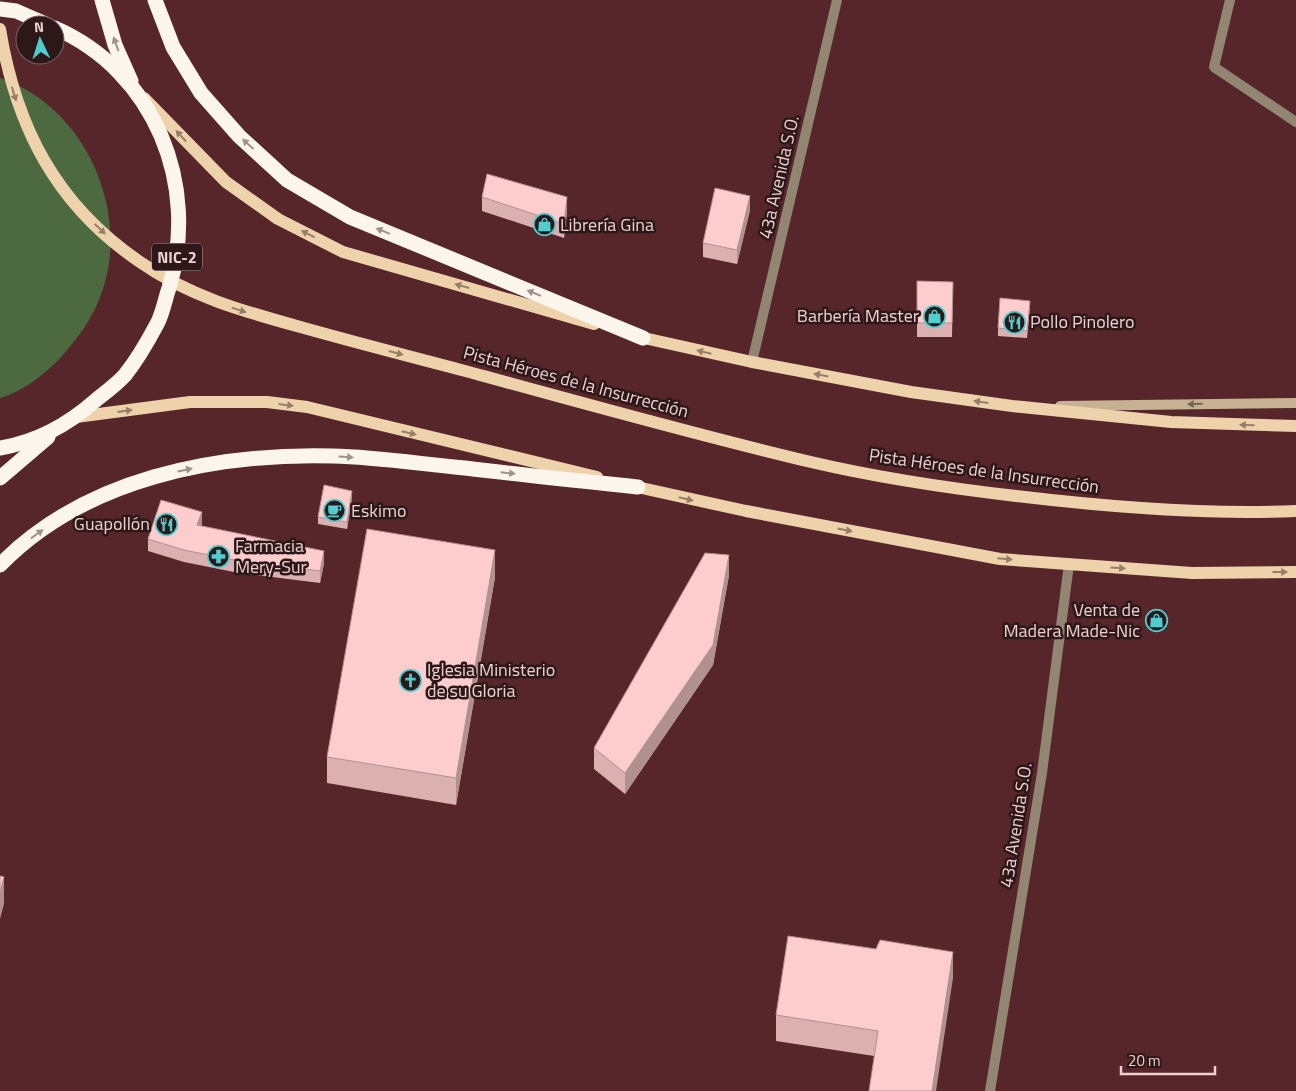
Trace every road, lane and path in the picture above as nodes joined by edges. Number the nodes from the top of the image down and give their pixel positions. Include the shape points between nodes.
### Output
1 (102, 0) edge
2 (155, 0) edge
3 (837, 0) edge
4 (1230, 0) edge
5 (0, 9) edge
6 (25, 15) edge
7 (0, 29) edge
8 (65, 33) edge
9 (134, 87) junction
10 (1296, 122) edge
11 (643, 338) junction
12 (752, 362) junction
13 (1296, 403) edge
14 (1012, 406) junction
15 (76, 417) junction
16 (1296, 426) edge
17 (61, 427) junction
18 (0, 448) edge
19 (0, 478) edge
20 (638, 487) junction
21 (1296, 511) edge
22 (1069, 564) junction
23 (0, 565) edge
24 (1296, 572) edge
25 (990, 1091) edge

9 -> 1 highway, NIC-2 via 115,45
11 -> 2 highway via 350,217 288,180 239,136 201,94 173,47
3 - 12 street, 43a Avenida S.O.
4 - 10 street via 1214,67
5 - 6 highway
7 -> 21 main road, Pista Héroes de la Insurrección via 14,94 23,119 50,170 80,210 138,261 212,301 749,446 872,474 953,488 1102,505 1191,511
8 - 9 highway, NIC-2
11 -> 9 main road via 343,252 278,219 226,182
9 - 15 highway, NIC-2 via 165,144 176,194 176,262 158,322 124,376
12 -> 11 main road
14 -> 12 main road via 911,392
13 -> 14 street
16 -> 14 main road via 1171,422
15 - 17 highway, NIC-2
15 -> 20 main road via 190,402 267,402 307,407
17 - 18 highway, NIC-2 via 14,446
17 - 19 highway, NIC-2
20 -> 22 main road via 737,510 1000,559
23 -> 20 highway via 36,534 111,491 153,477 230,460 333,456
22 -> 24 main road via 1192,573
22 - 25 street, 43a Avenida S.O. via 1042,772

